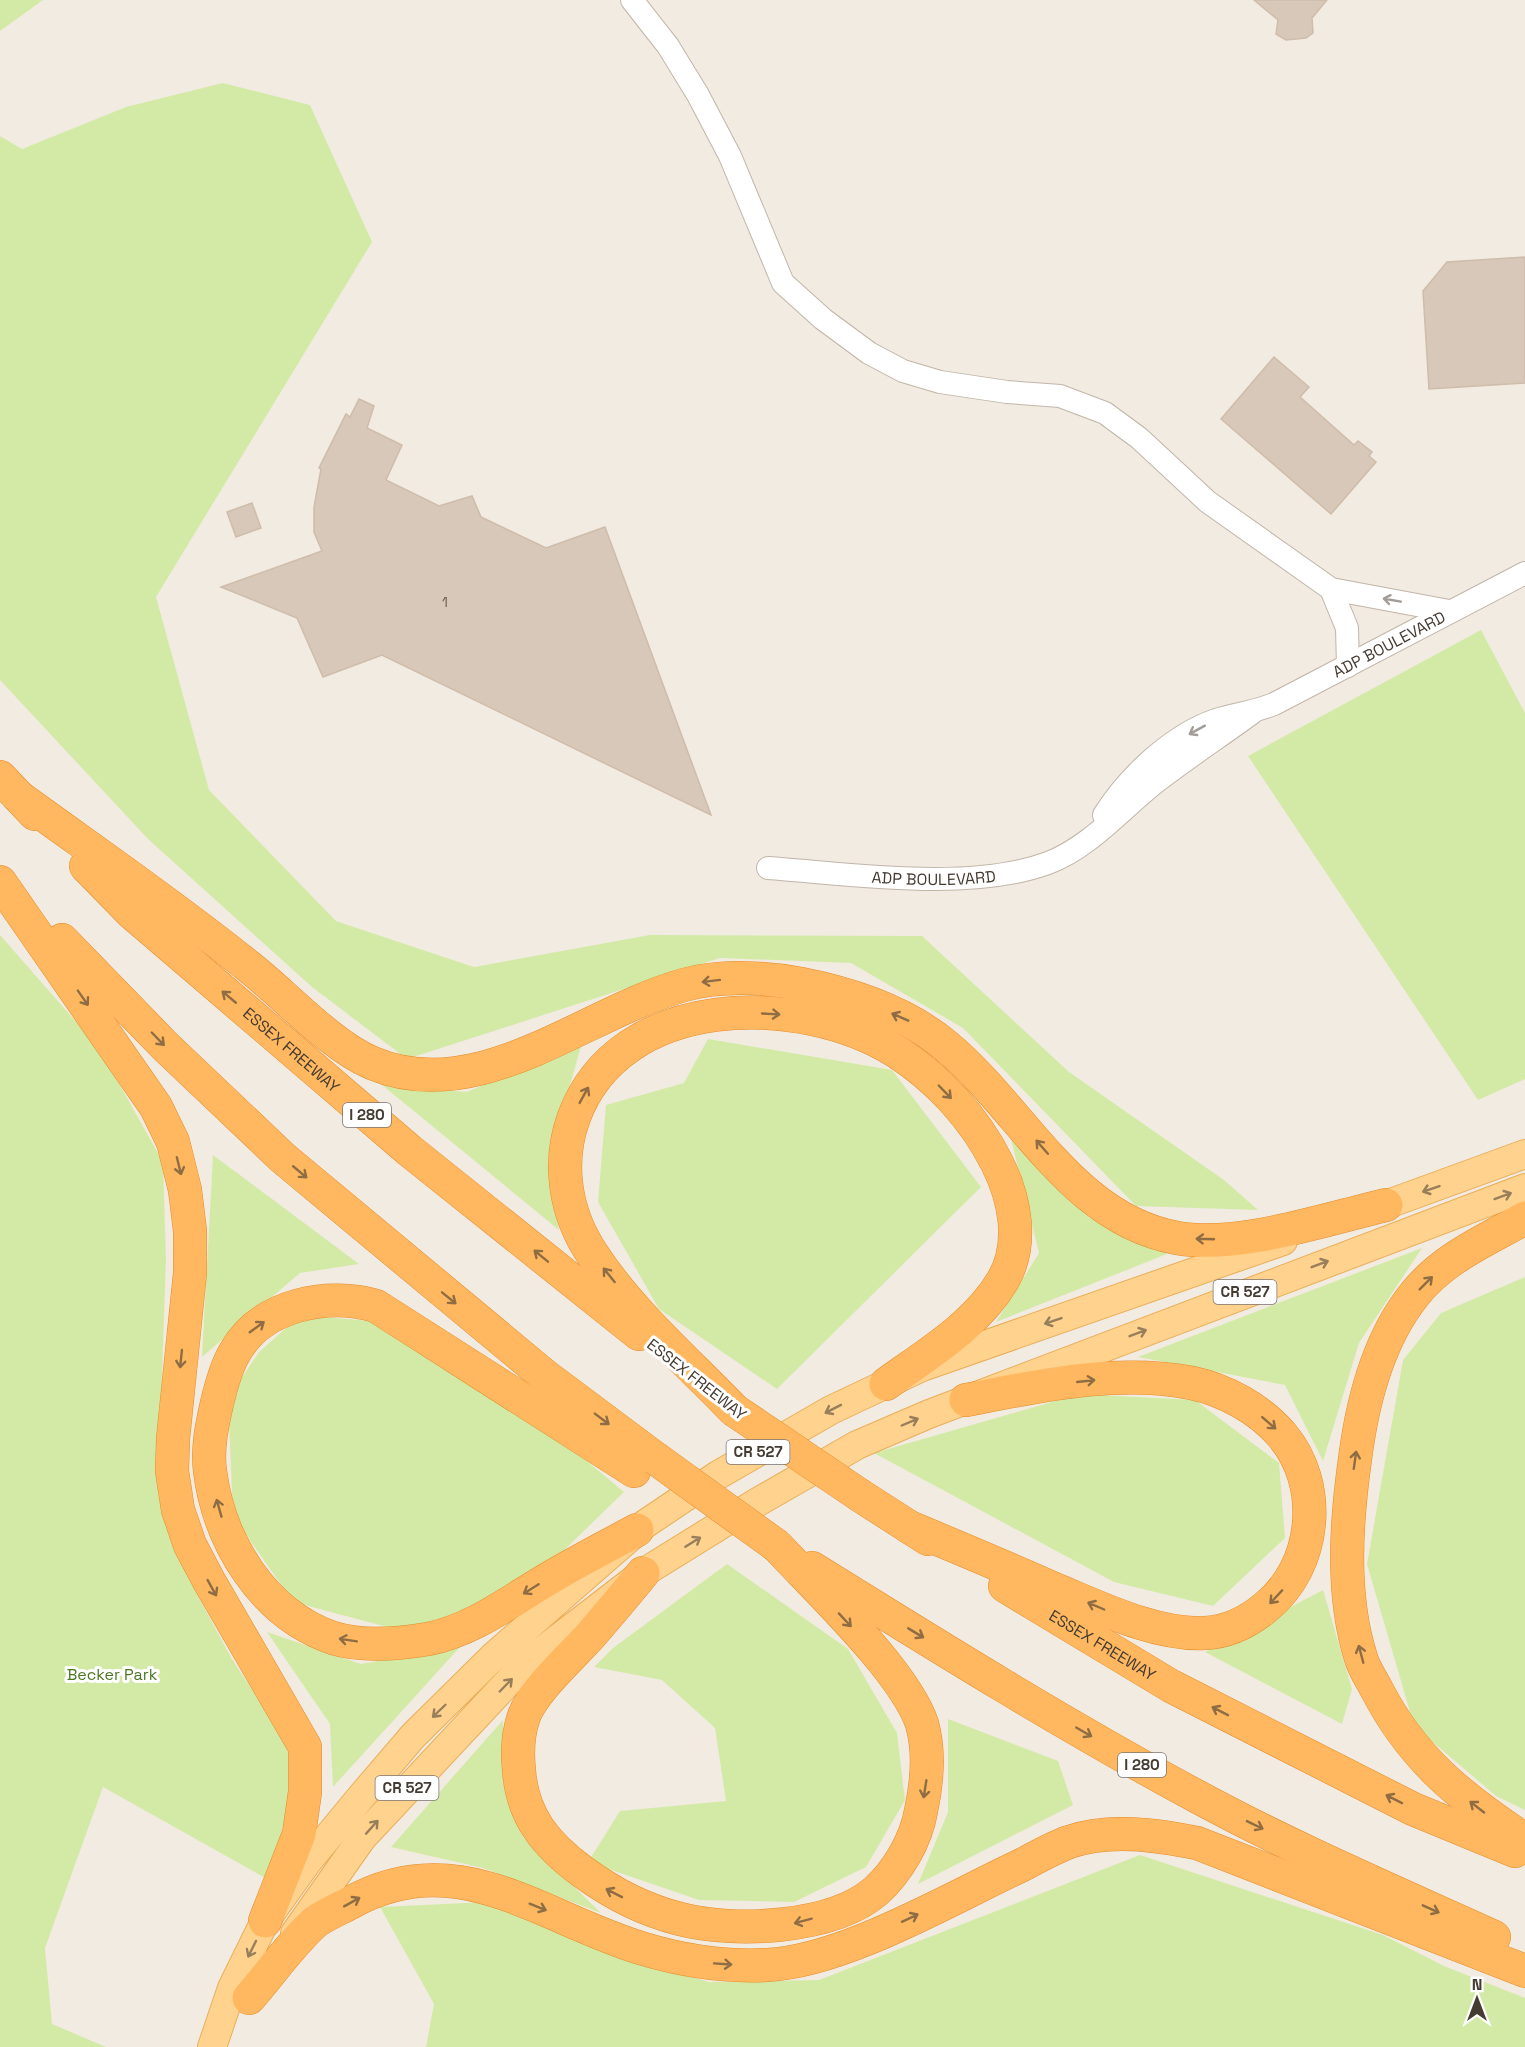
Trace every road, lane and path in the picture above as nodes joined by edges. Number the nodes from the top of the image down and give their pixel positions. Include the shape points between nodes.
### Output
1 (632, 0) edge
2 (1525, 573) edge
3 (1330, 589) junction
4 (1449, 611) junction
5 (1348, 666) junction
6 (1252, 713) junction
7 (10, 787) edge
8 (1090, 836) junction
9 (768, 868) dead end
10 (0, 876) edge
11 (0, 882) edge
12 (1525, 1154) edge
13 (1525, 1188) edge
14 (1386, 1205) junction
15 (1525, 1218) edge
16 (886, 1384) junction
17 (966, 1400) junction
18 (734, 1410) junction
19 (644, 1464) junction
20 (909, 1527) junction
21 (637, 1530) junction
22 (777, 1546) junction
23 (643, 1573) junction
24 (1525, 1840) edge
25 (1525, 1855) edge
26 (265, 1921) junction
27 (1525, 1951) edge
28 (1525, 1971) edge
29 (249, 1998) junction
30 (212, 2047) edge
31 (219, 2047) edge

1 - 3 street via 668,46 698,95 730,156 783,283 823,319 869,353 903,371 940,382 1060,396 1105,413 1139,438 1208,502
2 - 4 street, ADP BOULEVARD
4 -> 3 street
3 - 5 street via 1347,628
4 - 5 street, ADP BOULEVARD
5 - 6 street, ADP BOULEVARD
6 - 8 street, ADP BOULEVARD via 1242,733 1115,827
6 -> 8 street, ADP BOULEVARD via 1215,720 1170,745 1120,793
14 -> 7 highway via 1223,1240 1179,1239 1137,1228 1102,1208 1061,1169 992,1090 918,1025 847,994 797,983 725,979 688,983 475,1071 424,1076 371,1063 343,1046 247,965
18 -> 7 highway, ESSEX FREEWAY / I 280 via 410,1151 141,921
8 - 9 street, ADP BOULEVARD via 1049,863 1005,874 917,877
10 -> 19 highway, I 280 via 165,1046 283,1158 544,1375
11 -> 26 highway via 156,1107 173,1142 183,1180 190,1231 190,1273 173,1439 172,1472 178,1510 190,1545 209,1581 305,1748 305,1792 299,1834
12 -> 14 main road, CR 527
17 -> 13 main road, CR 527
14 -> 16 main road, CR 527 via 922,1367
24 -> 15 highway via 1446,1782 1410,1742 1383,1701 1361,1658 1347,1569 1360,1424 1394,1325 1414,1294 1449,1259
18 -> 16 highway via 632,1304 592,1255 573,1215 566,1189 564,1162 569,1129 582,1095 624,1049 655,1032 691,1020 733,1013 777,1014 822,1020 859,1033 897,1052 931,1078 985,1139 1014,1208 1014,1244 1004,1278 988,1301 950,1338
16 -> 21 main road, CR 527 via 831,1410 728,1469
17 -> 20 highway via 1116,1377 1192,1383 1238,1400 1283,1436 1300,1464 1307,1486 1310,1524 1303,1557 1275,1600 1258,1614 1239,1626 1203,1633 1158,1626 1112,1612
23 -> 17 main road, CR 527 via 857,1445
18 - 20 highway, ESSEX FREEWAY / I 280, bridge
21 -> 19 highway via 459,1629 404,1642 333,1638 284,1612 243,1565 218,1509 210,1470 210,1443 222,1383 235,1352 249,1333 288,1309 307,1303 357,1301 376,1306
19 - 22 highway, I 280, bridge via 713,1501
25 -> 20 highway, ESSEX FREEWAY / I 280 via 1413,1809 1171,1686
21 -> 26 main road, CR 527 via 503,1648 413,1736 308,1861
22 -> 23 highway via 867,1645 910,1700 922,1724 927,1771 918,1826 899,1862 876,1891 852,1905 788,1925 719,1925 682,1920 642,1907 606,1889 547,1843 523,1802 517,1746 525,1713 553,1675
22 -> 27 highway, I 280 via 1020,1695 1199,1798 1349,1872
29 -> 23 main road, CR 527 via 362,1838 436,1756 525,1664
26 -> 30 main road, CR 527 via 232,1988
29 -> 28 highway via 315,1922 375,1888 430,1878 480,1885 642,1949 724,1965 769,1965 812,1958 855,1943 1070,1842 1113,1834 1155,1834 1197,1843
29 - 31 main road, CR 527

